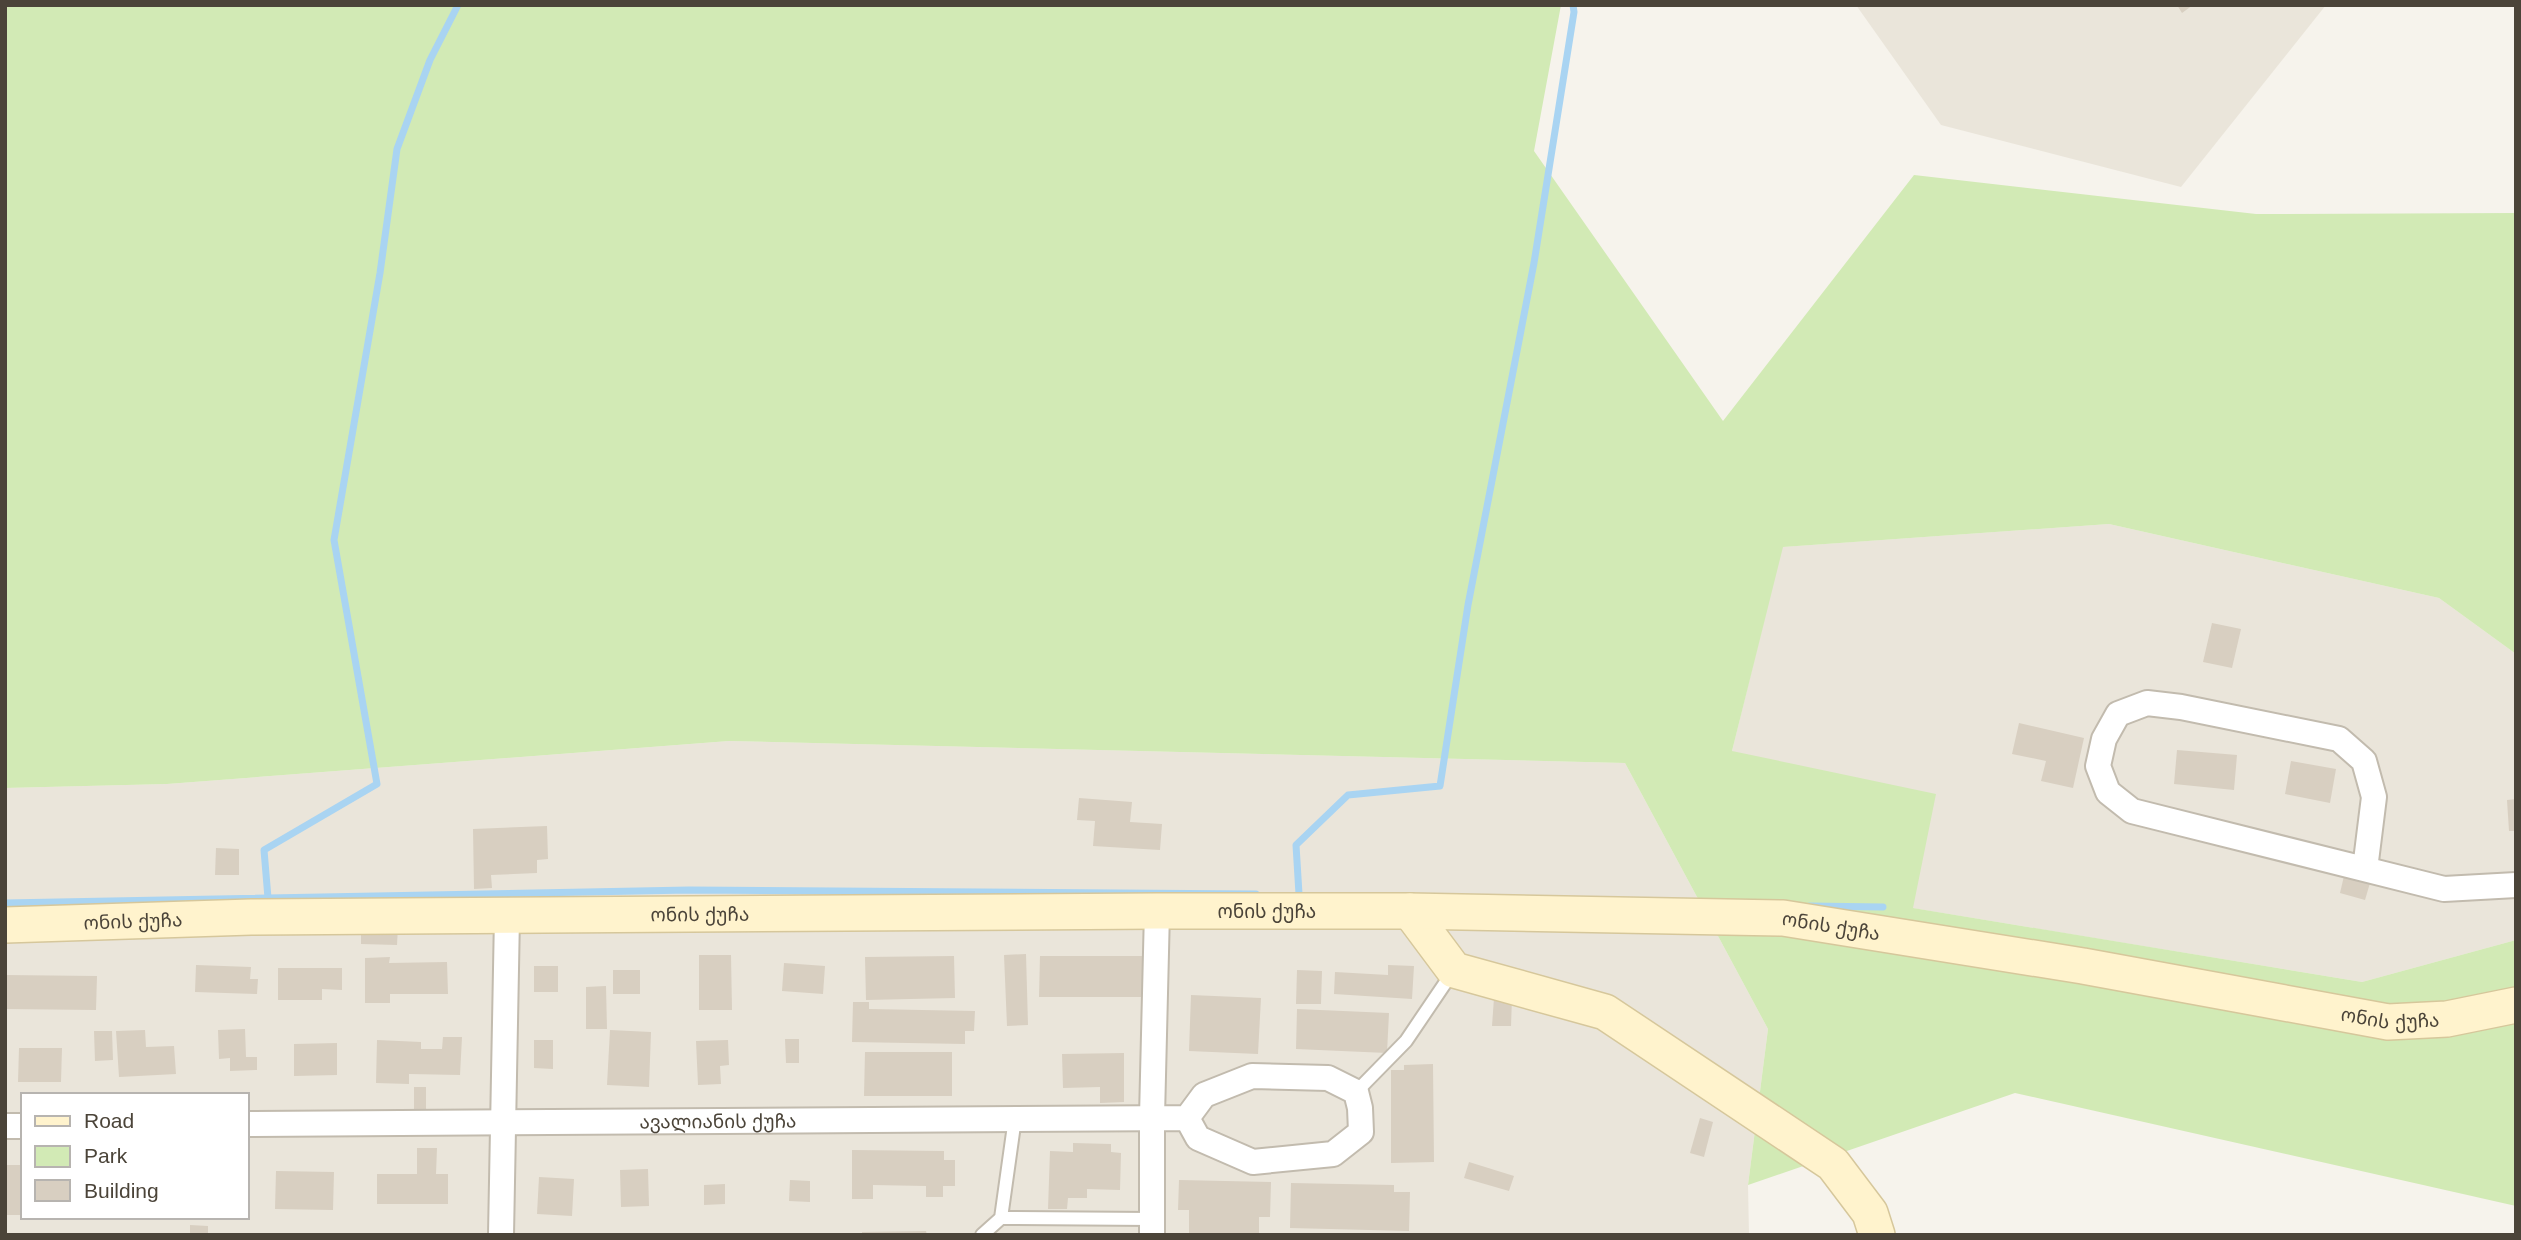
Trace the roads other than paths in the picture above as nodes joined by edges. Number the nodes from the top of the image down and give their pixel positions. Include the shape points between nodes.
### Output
1 (2365, 869) junction
2 (2516, 885) edge
3 (1157, 911) junction
4 (1410, 911) junction
5 (507, 916) junction
6 (5, 925) edge
7 (1454, 970) junction
8 (2516, 1005) edge
9 (1356, 1092) junction
10 (1152, 1117) junction
11 (1015, 1118) junction
12 (1187, 1118) junction
13 (503, 1122) junction
14 (248, 1124) edge
15 (1000, 1217) junction
16 (1152, 1227) edge
17 (502, 1235) edge
18 (982, 1235) edge
19 (1877, 1235) edge

1 - 1 street via 2132,811 2108,792 2098,766 2104,739 2118,714 2147,703 2339,740 2364,761 2374,797
1 - 2 street via 2444,889
3 - 4 main road, ონის ქუჩა
3 - 5 main road, ონის ქუჩა
3 - 10 street
4 - 7 main road
4 - 8 main road, ონის ქუჩა via 1783,918 2083,966 2388,1022 2447,1019
5 - 6 main road, ონის ქუჩა via 251,917
5 - 13 street
7 - 9 lane via 1406,1041
7 - 19 main road via 1605,1012 1833,1164 1870,1213
9 - 12 street via 1328,1078 1252,1076 1203,1095
9 - 12 street via 1361,1132 1334,1154 1253,1162 1198,1138
10 - 11 street, ავალიანის ქუჩა
10 - 12 street, ავალიანის ქუჩა
10 - 16 street
11 - 13 street, ავალიანის ქუჩა
11 - 15 lane
13 - 14 street, ავალიანის ქუჩა
13 - 17 street
15 - 16 lane
15 - 18 lane

